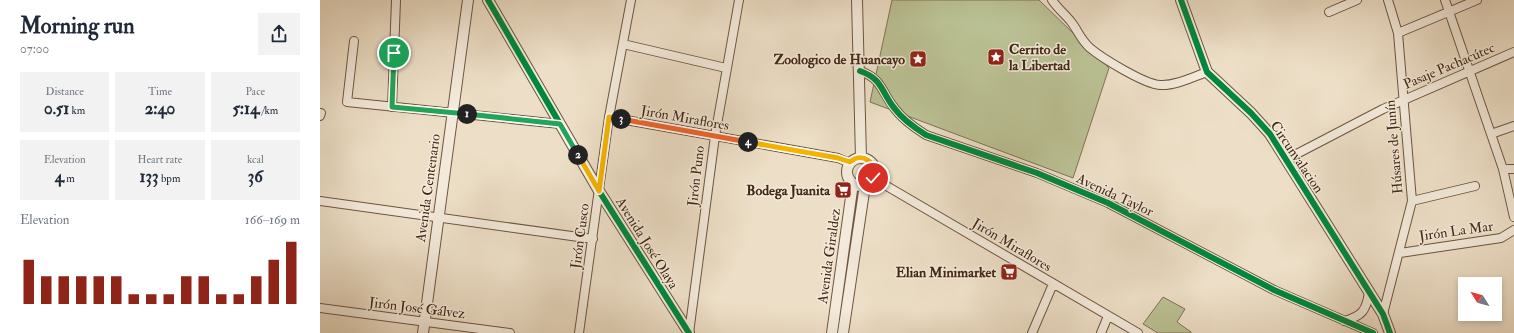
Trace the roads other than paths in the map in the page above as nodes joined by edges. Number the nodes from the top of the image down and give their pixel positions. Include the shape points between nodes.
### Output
1 (396, 0) edge
2 (468, 0) edge
3 (488, 0) edge
4 (631, 0) edge
5 (739, 0) edge
6 (857, 0) edge
7 (1052, 0) edge
8 (1181, 0) edge
9 (1357, 0) edge
10 (1388, 0) edge
11 (1446, 0) edge
12 (1477, 0) edge
13 (1343, 3) edge
14 (1329, 12) dead end
15 (1449, 13) junction
16 (1398, 33) junction
17 (354, 40) dead end
18 (622, 44) junction
19 (1514, 52) edge
20 (726, 68) junction
21 (860, 71) junction
22 (1207, 72) junction
23 (1470, 72) junction
24 (1403, 100) junction
25 (392, 107) junction
26 (453, 113) junction
27 (609, 117) junction
28 (560, 124) junction
29 (1514, 126) edge
30 (1491, 134) junction
31 (715, 136) junction
32 (861, 158) junction
33 (1287, 159) junction
34 (850, 162) junction
35 (1503, 169) junction
36 (1514, 169) edge
37 (873, 178) junction
38 (853, 183) junction
39 (865, 185) junction
40 (1475, 186) dead end
41 (599, 191) junction
42 (320, 201) edge
43 (1412, 201) junction
44 (1514, 217) edge
45 (439, 218) junction
46 (1514, 230) edge
47 (592, 239) junction
48 (1400, 253) junction
49 (1053, 284) junction
50 (1369, 293) junction
51 (320, 308) edge
52 (1384, 314) junction
53 (1108, 316) junction
54 (1344, 321) junction
55 (425, 322) junction
56 (423, 333) edge
57 (510, 333) edge
58 (579, 333) edge
59 (689, 333) edge
60 (832, 333) edge
61 (843, 333) edge
62 (1032, 333) edge
63 (1101, 333) edge
64 (1138, 333) edge
65 (1373, 333) edge
66 (1390, 333) edge

1 - 25 street
2 - 26 street, Avenida Centenario
3 - 28 street, Avenida José Olaya
4 - 18 street, Jirón Cusco
5 - 20 street, Jirón Puno
6 - 21 street
7 - 22 street via 1090,48 1144,80 1160,85
8 - 22 street, Circunvalacion
9 - 13 street
10 - 16 street, Húsares de Junín
11 - 15 street
12 - 15 street
13 - 14 street
15 - 16 street
15 - 23 street
16 - 24 street, Húsares de Junín
17 - 25 street via 347,102
18 - 20 street
18 - 27 street, Jirón Cusco
19 - 23 street, Pasaje Pachacútec
20 - 31 street, Jirón Puno
21 - 32 street
21 - 54 street, Avenida Taylor via 878,80 895,109 912,126 926,135 1038,173 1108,203 1274,290
22 - 33 street, Circunvalacion via 1251,113 1270,134
23 - 24 street, Pasaje Pachacútec
23 - 30 street
24 - 33 street, Pasaje Pachacútec
24 - 43 street, Húsares de Junín
25 - 26 street
26 - 28 street
26 - 45 street, Avenida Centenario
27 - 31 street, Jirón Miraflores
27 - 41 street, Jirón Cusco
28 - 41 street, Avenida José Olaya
29 - 30 street
30 - 35 street
31 - 34 street, Jirón Miraflores
31 - 59 street, Jirón Puno
32 - 34 street
32 - 37 street via 870,161 873,166
33 - 50 street, Circunvalacion
34 - 38 street via 847,174
35 - 36 street
35 - 44 street
37 - 39 street
37 - 49 street, Jirón Miraflores
38 - 39 street
38 - 60 street, Avenida Giraldez
39 - 61 street, Avenida Giraldez
40 - 43 street
41 - 47 street, Jirón Cusco
41 - 59 street, Avenida José Olaya
42 - 45 street
43 - 48 street, Húsares de Junín
45 - 47 street
45 - 55 street, Avenida Centenario
46 - 48 street, Jirón La Mar via 1501,238
47 - 58 street, Jirón Cusco
48 - 52 street, Húsares de Junín
49 - 53 street, Jirón Miraflores
49 - 62 street
50 - 52 street, Circunvalacion
50 - 54 street via 1367,306 1362,313
51 - 55 street, Jirón José Gálvez
52 - 66 street, Circunvalacion
53 - 63 street
53 - 64 street, Jirón Miraflores
54 - 65 street, Avenida Taylor
55 - 56 street, Avenida Centenario
55 - 57 street, Jirón José Gálvez

